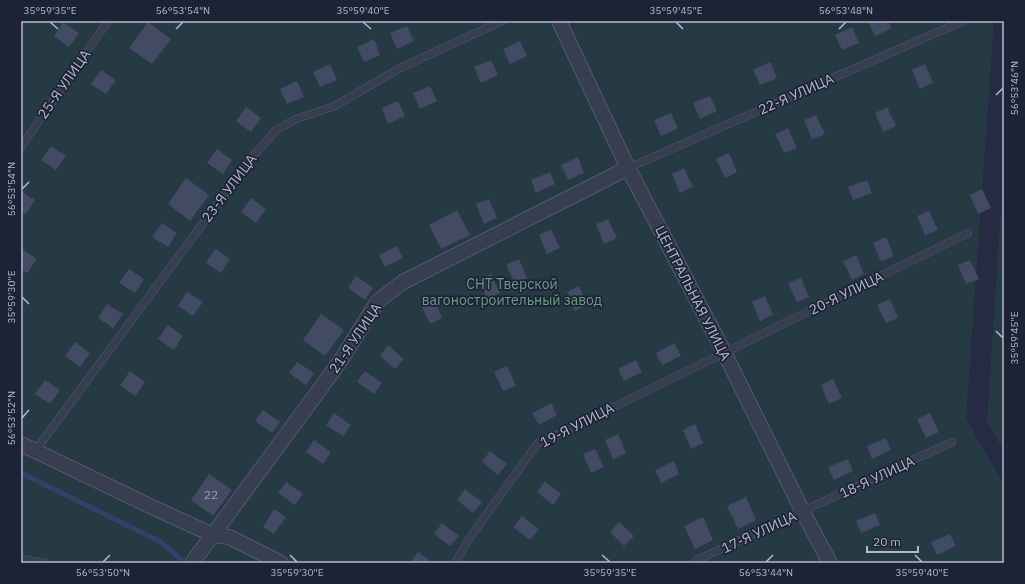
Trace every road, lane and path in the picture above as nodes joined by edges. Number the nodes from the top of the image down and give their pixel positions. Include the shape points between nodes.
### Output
1 (108, 21) edge
2 (502, 21) edge
3 (559, 21) edge
4 (963, 21) edge
5 (21, 147) edge
6 (628, 168) junction
7 (968, 234) dead end
8 (724, 352) junction
9 (952, 442) dead end
10 (21, 444) edge
11 (35, 451) junction
12 (803, 512) junction
13 (213, 535) junction
14 (21, 559) edge
15 (45, 563) edge
16 (192, 563) edge
17 (281, 563) edge
18 (455, 563) edge
19 (694, 563) edge
20 (830, 563) edge

1 - 5 lane, 25-Я УЛИЦА
2 - 11 lane, 23-Я УЛИЦА via 400,68 335,106 296,119 276,130 249,161
3 - 6 street, ЦЕНТРАЛЬНАЯ УЛИЦА
4 - 6 lane, 22-Я УЛИЦА
6 - 8 street, ЦЕНТРАЛЬНАЯ УЛИЦА
6 - 13 street, 21-Я УЛИЦА via 403,282 378,301 339,363
7 - 8 lane, 20-Я УЛИЦА
8 - 12 street, ЦЕНТРАЛЬНАЯ УЛИЦА
8 - 18 lane, 19-Я УЛИЦА via 537,444 469,539
9 - 12 lane, 18-Я УЛИЦА
10 - 11 street
11 - 13 street
12 - 19 lane, 17-Я УЛИЦА
12 - 20 street, ЦЕНТРАЛЬНАЯ УЛИЦА
13 - 16 street, 21-Я УЛИЦА
13 - 17 street via 229,537
14 - 15 lane

